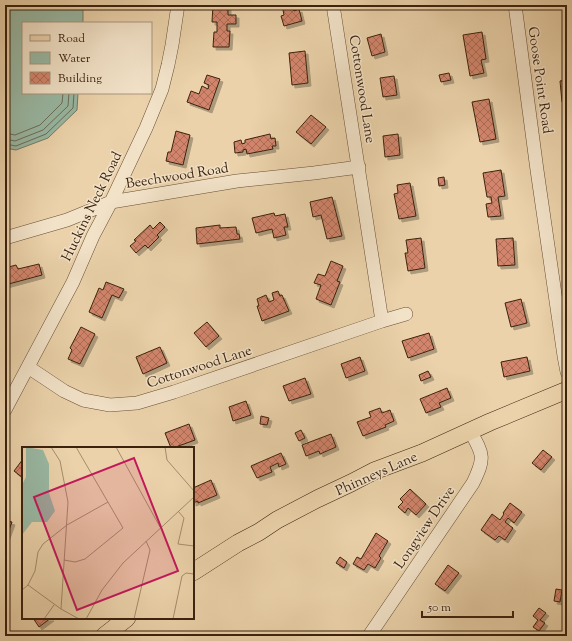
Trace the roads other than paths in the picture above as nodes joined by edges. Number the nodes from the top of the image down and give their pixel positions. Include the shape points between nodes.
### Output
1 (178, 5) edge
2 (333, 5) edge
3 (515, 5) edge
4 (359, 167) junction
5 (110, 202) junction
6 (5, 238) edge
7 (406, 314) dead end
8 (382, 321) junction
9 (28, 367) junction
10 (567, 372) edge
11 (567, 390) edge
12 (5, 410) edge
13 (470, 431) junction
14 (194, 571) edge
15 (126, 619) edge
16 (104, 636) edge
17 (370, 636) edge

1 - 5 street, Huckins Neck Road via 162,89
2 - 4 street, Cottonwood Lane
3 - 10 street, Goose Point Road
4 - 5 street, Beechwood Road via 237,181
4 - 8 street, Cottonwood Lane
5 - 6 street, Beechwood Road via 67,220
5 - 9 street, Huckins Neck Road via 73,282
7 - 8 street, Cottonwood Lane
8 - 9 street, Cottonwood Lane via 137,403 110,405 83,400 64,391
9 - 12 street, Huckins Neck Road
11 - 13 main road, Phinneys Lane
13 - 14 main road, Phinneys Lane via 374,471 317,499 238,542
13 - 17 street, Longview Drive via 479,447 482,460 473,484
15 - 16 main road

